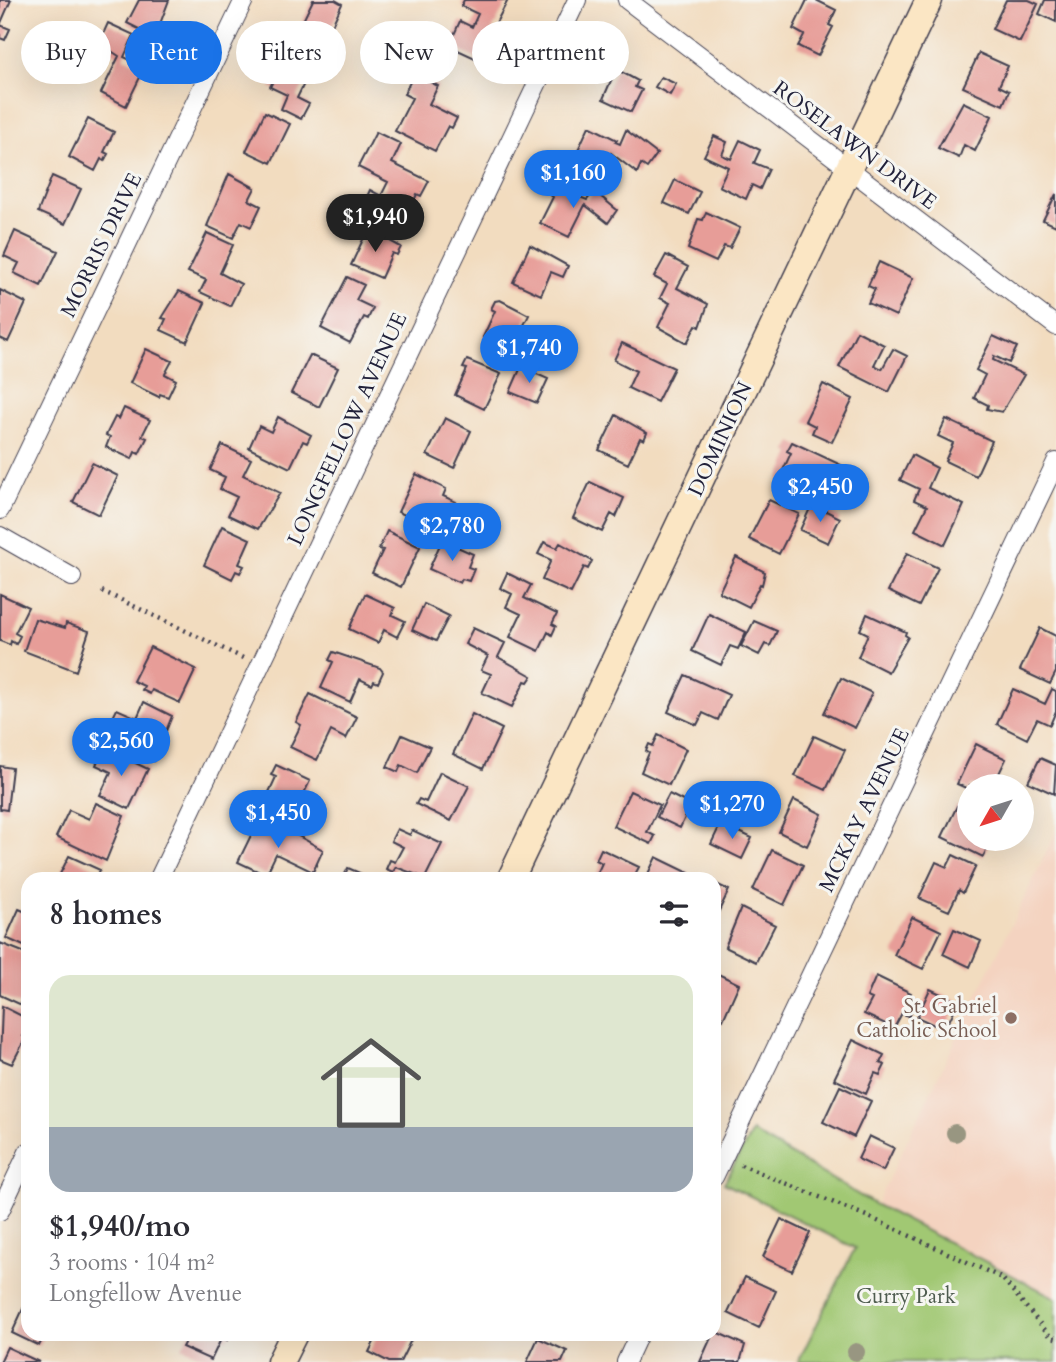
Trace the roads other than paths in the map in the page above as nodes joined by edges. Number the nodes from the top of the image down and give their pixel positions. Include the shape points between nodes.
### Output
1 (244, 0) edge
2 (576, 0) edge
3 (627, 0) edge
4 (929, 0) edge
5 (849, 168) junction
6 (1056, 326) edge
7 (1056, 462) edge
8 (0, 510) edge
9 (0, 536) edge
10 (72, 576) dead end
11 (162, 872) edge
12 (514, 872) edge
13 (721, 1152) edge
14 (21, 1167) edge
15 (0, 1211) edge
16 (290, 1341) edge
17 (636, 1341) edge
18 (280, 1362) edge
19 (626, 1362) edge

1 - 8 street, MORRIS DRIVE
2 - 11 street, LONGFELLOW AVENUE
3 - 5 street, ROSELAWN DRIVE
4 - 5 street, DOMINION
5 - 6 street, ROSELAWN DRIVE
5 - 12 street, DOMINION
7 - 13 street, MCKAY AVENUE
9 - 10 street
14 - 15 street
16 - 18 street
17 - 19 street

